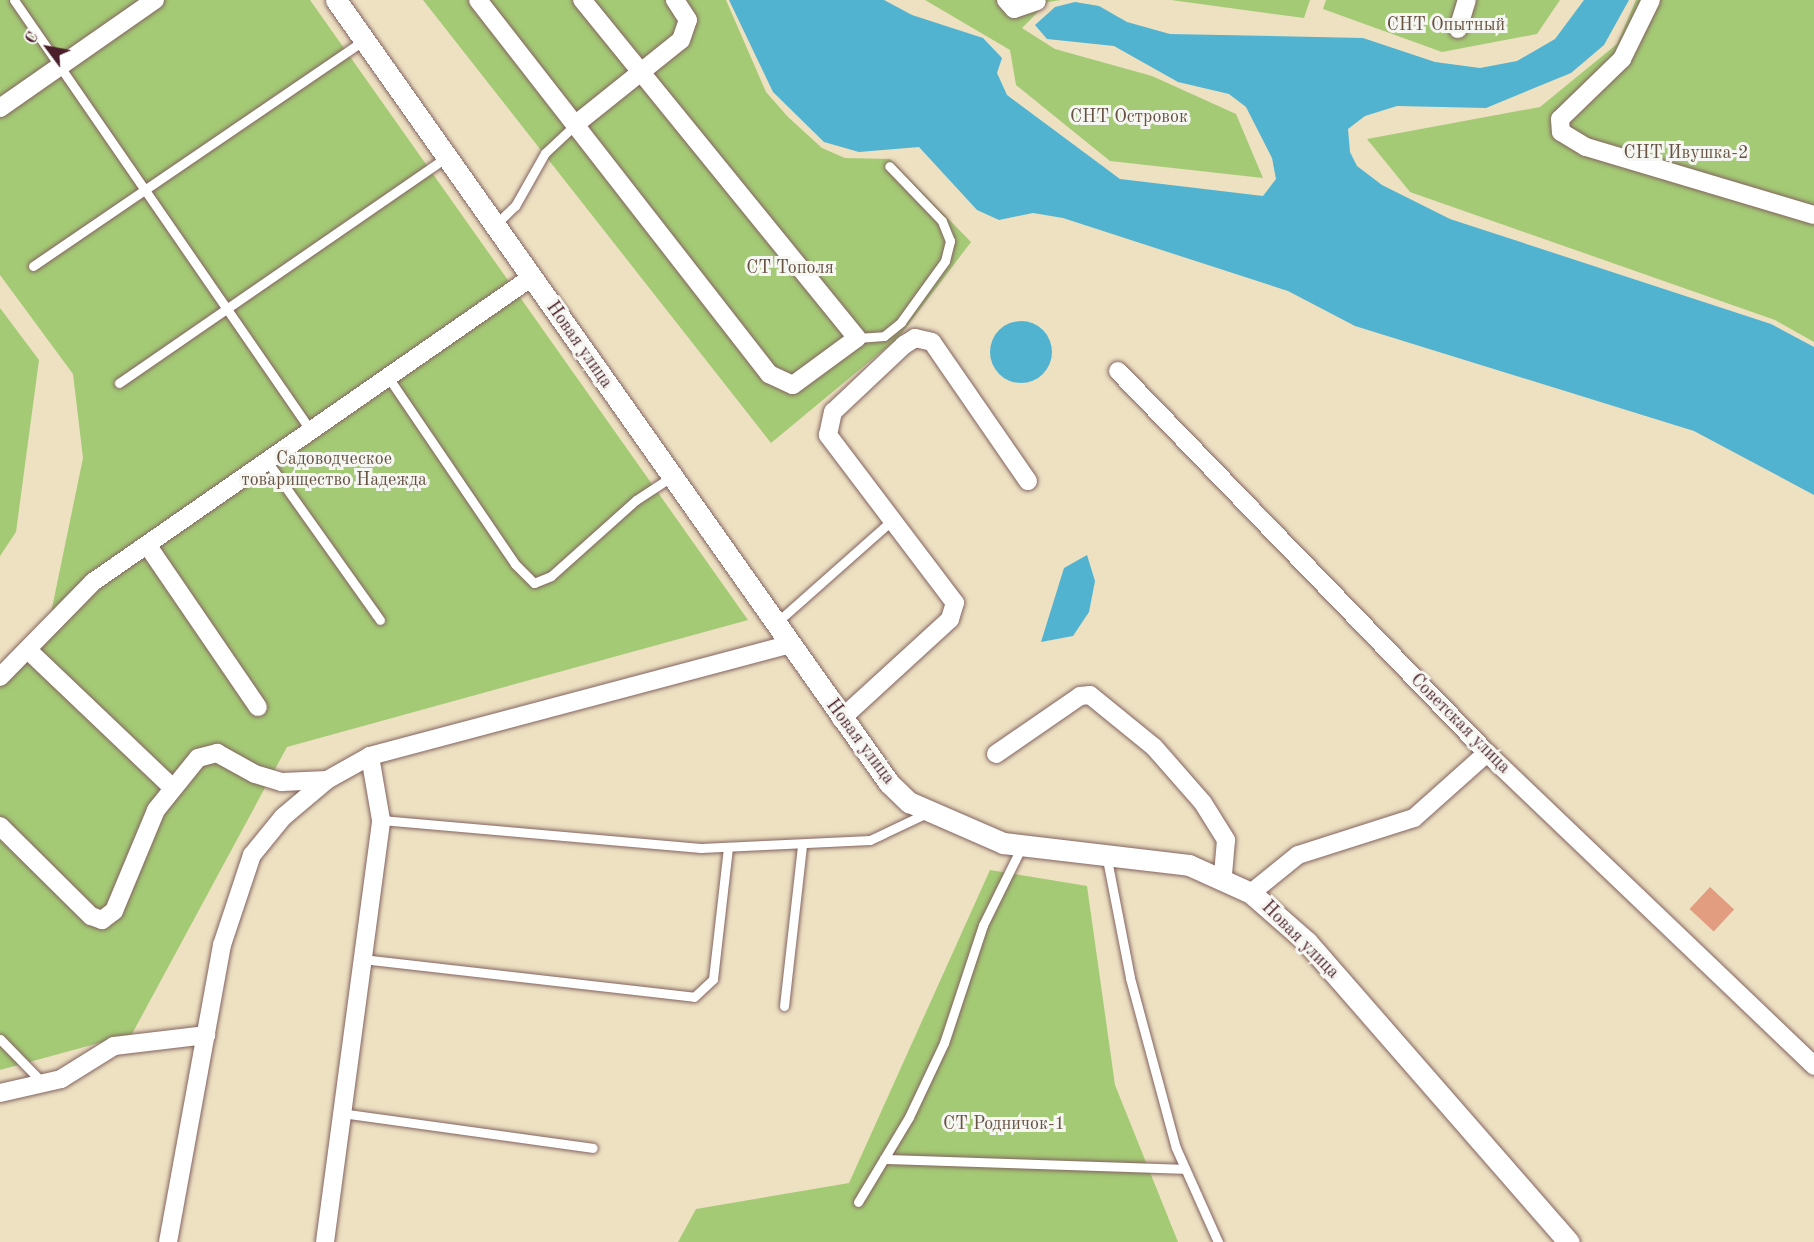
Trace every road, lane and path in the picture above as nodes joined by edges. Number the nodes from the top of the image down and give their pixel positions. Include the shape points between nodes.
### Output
1 (14, 0) edge
2 (155, 0) edge
3 (336, 0) edge
4 (478, 0) edge
5 (582, 0) edge
6 (675, 0) edge
7 (1006, 0) edge
8 (1467, 0) edge
9 (1651, 0) edge
10 (1037, 1) edge
11 (1458, 29) dead end
12 (364, 40) junction
13 (58, 68) junction
14 (641, 72) junction
15 (0, 108) edge
16 (576, 124) junction
17 (447, 157) junction
18 (889, 166) dead end
19 (142, 189) junction
20 (1814, 215) edge
21 (495, 225) junction
22 (33, 266) dead end
23 (532, 277) junction
24 (227, 309) junction
25 (857, 338) junction
26 (1118, 371) dead end
27 (388, 377) junction
28 (118, 383) dead end
29 (311, 431) junction
30 (267, 461) junction
31 (671, 477) junction
32 (1028, 481) dead end
33 (892, 520) junction
34 (148, 546) junction
35 (380, 620) dead end
36 (774, 625) junction
37 (788, 645) junction
38 (29, 651) junction
39 (0, 676) edge
40 (258, 707) dead end
41 (840, 719) junction
42 (1486, 753) junction
43 (996, 754) dead end
44 (370, 756) junction
45 (327, 780) junction
46 (171, 786) junction
47 (929, 812) junction
48 (381, 820) junction
49 (0, 826) edge
50 (1023, 844) junction
51 (802, 845) junction
52 (728, 848) junction
53 (1106, 852) junction
54 (1223, 878) junction
55 (1251, 893) junction
56 (359, 959) junction
57 (784, 1006) dead end
58 (206, 1035) junction
59 (0, 1038) edge
60 (1814, 1066) edge
61 (43, 1083) junction
62 (0, 1093) edge
63 (341, 1113) junction
64 (593, 1148) dead end
65 (884, 1159) junction
66 (1185, 1169) junction
67 (858, 1202) dead end
68 (167, 1242) edge
69 (326, 1242) edge
70 (1218, 1242) edge
71 (1569, 1242) edge

1 - 13 lane
2 - 13 street
3 - 12 street, Новая улица
4 - 16 street
5 - 14 street
6 - 14 street via 688,20 685,34
7 - 10 street via 1014,9
8 - 11 street
9 - 20 street via 1622,59 1560,119 1561,132 1586,147
12 - 17 street, Новая улица
12 - 19 lane
13 - 15 street
13 - 19 lane
14 - 16 street
14 - 25 street
16 - 21 lane via 545,153 515,206
16 - 25 street via 778,382 793,385
17 - 21 street, Новая улица
17 - 24 lane
18 - 25 lane via 942,220 950,240 945,261 901,322 884,336
19 - 22 lane
19 - 24 lane
21 - 23 street, Новая улица
23 - 27 street
23 - 31 street, Новая улица
24 - 28 lane
24 - 29 lane
26 - 42 street, Советская улица
27 - 29 street
27 - 31 lane via 514,564 534,583 551,576 636,500
29 - 30 street
30 - 34 street
30 - 35 lane
31 - 36 street, Новая улица
32 - 33 street via 932,342 915,338 833,412 827,428
33 - 36 lane
33 - 41 street via 951,592 953,611
34 - 38 street via 93,582
34 - 40 street
36 - 37 street, Новая улица
37 - 41 street, Новая улица
37 - 44 street
38 - 39 street
38 - 46 street
41 - 47 street, Новая улица via 889,783
42 - 55 street via 1414,818 1298,855
42 - 60 street, Советская улица
43 - 54 street via 1080,696 1090,695 1154,747 1203,803 1226,840
44 - 45 street
44 - 48 street
45 - 46 street via 266,778 217,753 198,758
45 - 58 street via 283,817 252,855 222,945
46 - 49 street via 145,830 114,911 102,920 91,916
47 - 50 street, Новая улица via 965,830
47 - 51 lane via 870,840
48 - 52 lane
48 - 56 street
50 - 53 street, Новая улица
50 - 65 lane via 983,925 944,1043
51 - 52 lane
51 - 57 lane
52 - 56 lane via 713,979 694,997
53 - 54 street, Новая улица via 1189,865
53 - 66 lane via 1130,978
54 - 55 street, Новая улица
55 - 71 street, Новая улица via 1307,942
56 - 63 street
58 - 61 street via 114,1046 61,1079
58 - 68 street
59 - 61 lane
61 - 62 street
63 - 64 lane
63 - 69 street
65 - 66 lane
65 - 67 lane
66 - 70 lane

